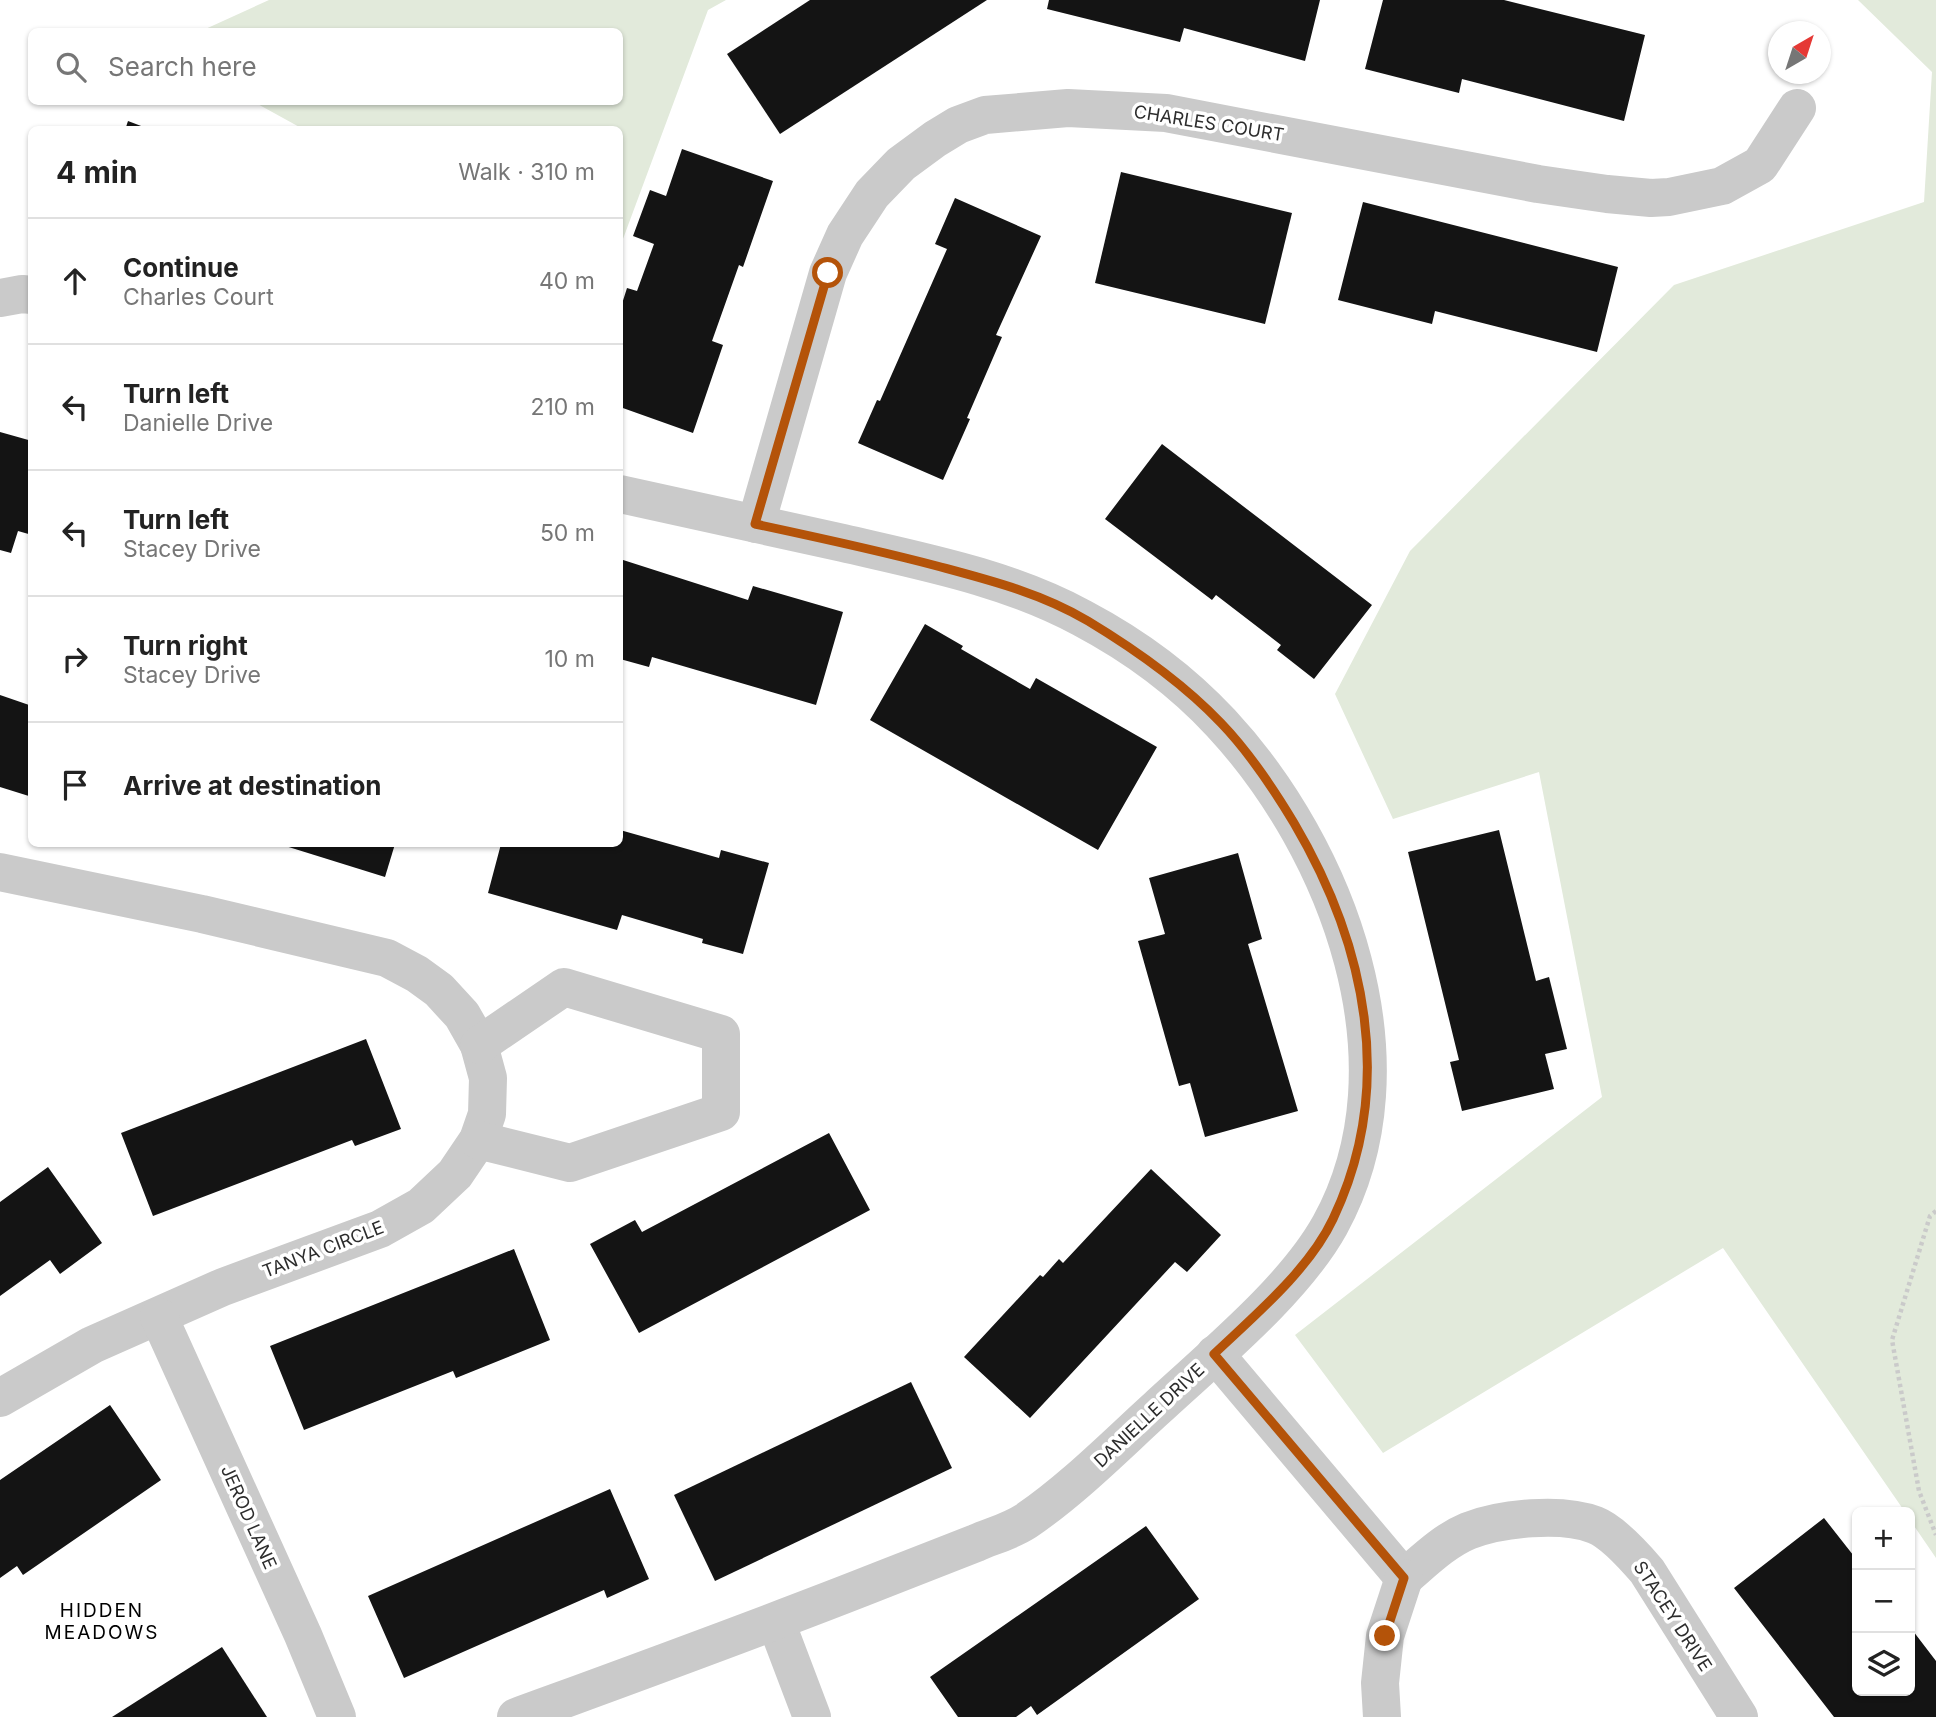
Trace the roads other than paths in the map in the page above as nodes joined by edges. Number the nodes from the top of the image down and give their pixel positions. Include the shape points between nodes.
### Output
1 (1797, 108) dead end
2 (28, 295) edge
3 (0, 298) edge
4 (623, 495) edge
5 (755, 524) junction
6 (0, 872) edge
7 (479, 1045) junction
8 (478, 1140) junction
9 (159, 1317) junction
10 (1214, 1354) junction
11 (0, 1398) edge
12 (1404, 1578) junction
13 (776, 1622) junction
14 (337, 1717) edge
15 (516, 1717) edge
16 (812, 1717) edge
17 (1381, 1717) edge
18 (1739, 1717) edge

1 - 5 street, CHARLES COURT via 1760,165 1722,186 1651,198 1538,184 1166,113 1068,108 985,115 958,125 901,164 872,194 845,235 828,273
2 - 3 street
4 - 5 street, DANIELLE DRIVE
5 - 10 street, DANIELLE DRIVE via 1003,583 1086,620 1156,665 1224,725 1275,791 1306,845 1345,932 1358,979 1367,1054 1362,1137 1342,1198 1317,1245 1278,1293
6 - 7 street, TANYA CIRCLE via 387,958 439,990 462,1015
7 - 8 street, TANYA CIRCLE via 488,1079 487,1114
7 - 8 street via 564,987 721,1034 720,1112 570,1163
8 - 9 street, TANYA CIRCLE via 455,1174 421,1206 390,1223 223,1287
9 - 11 street, TANYA CIRCLE via 92,1345
9 - 14 street, JEROD LANE
10 - 12 street
10 - 13 street, DANIELLE DRIVE via 1063,1493 1019,1525
12 - 17 street via 1385,1636
12 - 18 street, STACEY DRIVE via 1446,1543 1498,1522 1538,1518 1598,1525 1647,1571
13 - 15 street, DANIELLE DRIVE
13 - 16 street

